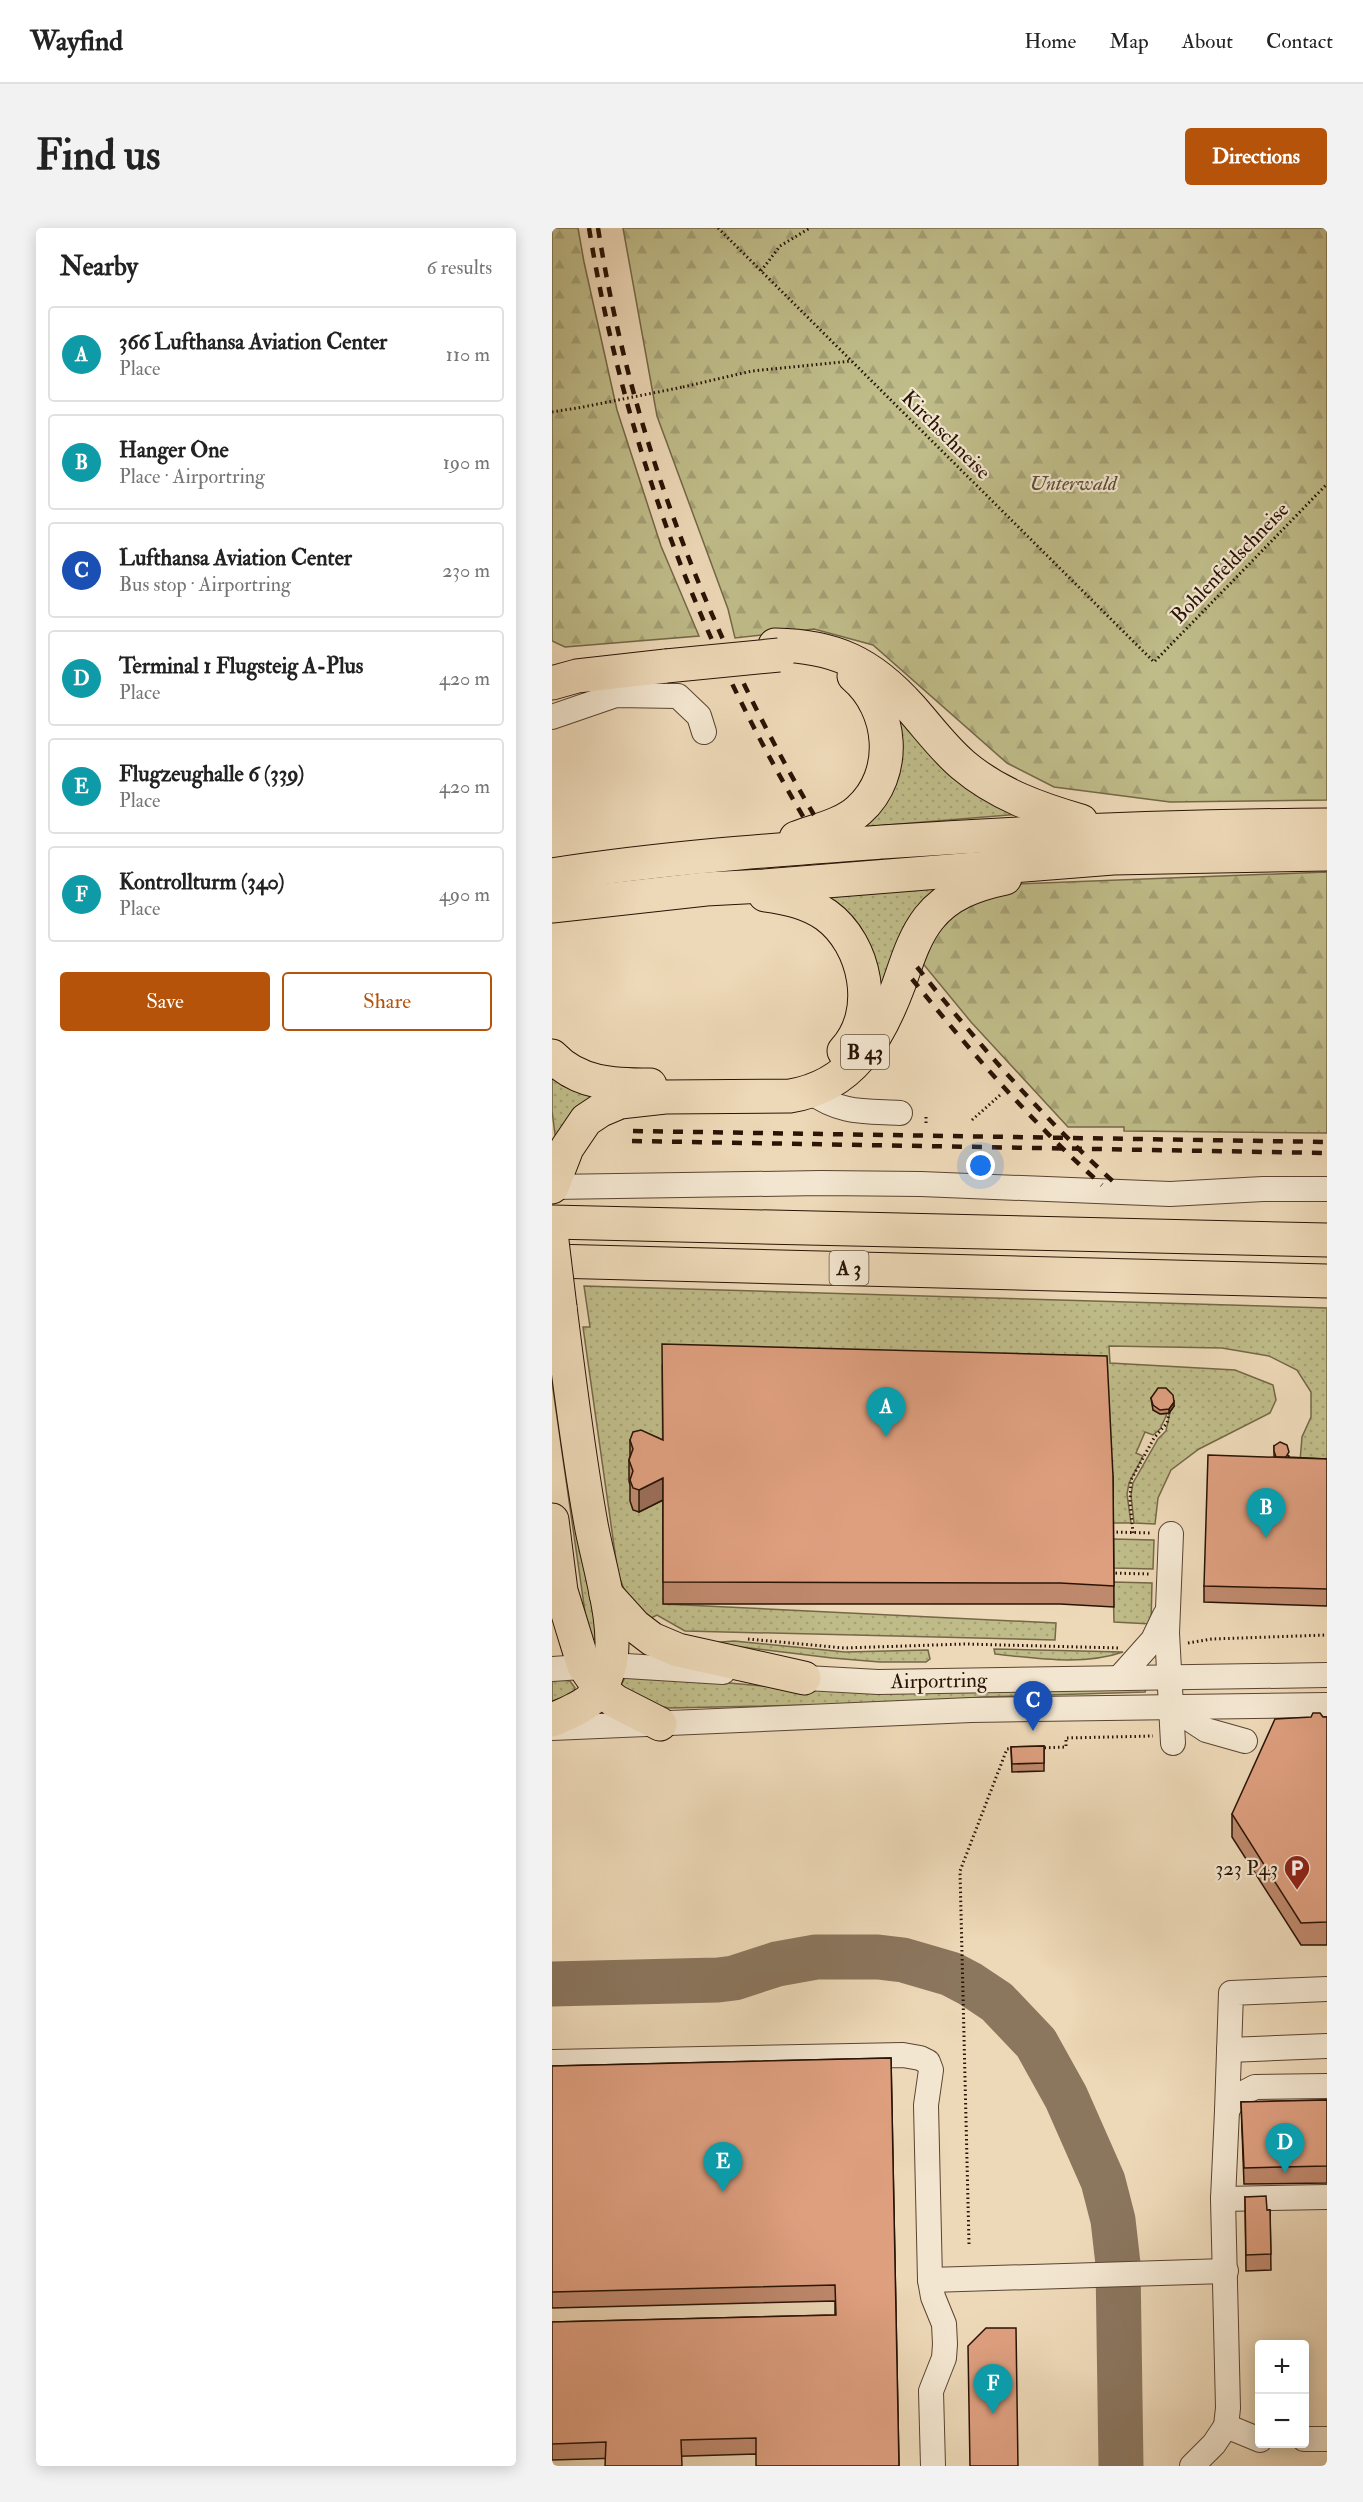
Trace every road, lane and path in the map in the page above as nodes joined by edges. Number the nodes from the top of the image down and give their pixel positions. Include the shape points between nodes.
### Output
1 (718, 228) edge
2 (810, 228) edge
3 (761, 271) junction
4 (852, 361) junction
5 (552, 412) edge
6 (1327, 484) edge
7 (777, 650) junction
8 (552, 658) edge
9 (664, 661) junction
10 (1154, 662) joint
11 (552, 683) edge
12 (552, 717) edge
13 (704, 732) dead end
14 (1327, 825) edge
15 (1111, 843) junction
16 (762, 852) junction
17 (1327, 854) edge
18 (552, 875) edge
19 (706, 889) junction
20 (552, 906) edge
21 (552, 1056) edge
22 (809, 1092) junction
23 (1000, 1095) dead end
24 (900, 1113) dead end
25 (926, 1117) dead end
26 (972, 1120) dead end
27 (926, 1124) dead end
28 (555, 1179) edge
29 (1327, 1189) edge
30 (552, 1222) edge
31 (1327, 1240) edge
32 (552, 1241) edge
33 (552, 1261) edge
34 (1327, 1281) edge
35 (1168, 1413) edge
36 (552, 1521) edge
37 (1111, 1532) edge
38 (1133, 1533) junction
39 (1171, 1534) joint
40 (1100, 1573) edge
41 (561, 1591) junction
42 (1169, 1592) junction
43 (606, 1594) junction
44 (552, 1628) edge
45 (1327, 1635) edge
46 (743, 1639) dead end
47 (1179, 1644) junction
48 (920, 1645) junction
49 (1004, 1646) junction
50 (1148, 1646) junction
51 (931, 1648) dead end
52 (994, 1648) dead end
53 (587, 1672) edge
54 (1327, 1675) edge
55 (1120, 1677) junction
56 (1174, 1677) junction
57 (804, 1678) junction
58 (1327, 1705) edge
59 (1161, 1707) junction
60 (552, 1720) edge
61 (660, 1724) junction
62 (552, 1728) edge
63 (1245, 1741) dead end
64 (1173, 1743) dead end
65 (1016, 1748) edge
66 (1035, 1748) edge
67 (1327, 1989) edge
68 (1327, 2046) edge
69 (1229, 2050) junction
70 (552, 2062) edge
71 (1327, 2086) edge
72 (1227, 2111) junction
73 (1327, 2197) edge
74 (1223, 2199) junction
75 (969, 2244) dead end
76 (1226, 2271) junction
77 (930, 2280) junction
78 (1226, 2426) junction
79 (1255, 2438) edge
80 (1309, 2439) edge
81 (1327, 2439) edge
82 (933, 2466) edge
83 (1192, 2466) edge

1 - 3 path, Kirchschneise
2 - 3 path via 780,246
3 - 4 path, Kirchschneise
4 - 5 path, bridge via 752,371
4 - 10 path, Kirchschneise
6 - 10 path, Bohlenfeldschneise
7 - 9 highway, B 43, bridge
7 - 15 highway via 820,648 862,666 884,681 945,748 981,778
7 - 16 highway, B 43 via 826,660 862,682 883,716 886,755 878,784 859,810 847,819
8 - 9 highway via 578,663
9 - 11 highway
12 - 13 street via 616,695 678,696 699,716
14 - 15 highway, B 43
15 - 16 highway, B 43
15 - 17 highway, B 43
15 - 19 highway, B 43 via 764,886
15 - 22 highway, B 43 via 971,887 942,905 920,932 868,1049 842,1074
16 - 18 highway, B 43
19 - 20 highway, B 43
19 - 21 highway, B 43 via 798,901 838,925 857,955 865,992 859,1026 850,1045 823,1070 799,1082 772,1087 606,1084 570,1072
22 - 24 street via 842,1109
22 - 28 highway, B 43 via 620,1102 586,1120 567,1148
23 - 26 path
25 - 27 path
28 - 29 street via 909,1184 1170,1194 1263,1188
30 - 31 highway, A 3
32 - 43 highway, bridge via 591,1524
33 - 34 highway, A 3
35 - 38 path via 1167,1423 1131,1480
36 - 41 highway
37 - 38 path
38 - 39 path
39 - 42 street
40 - 42 path
41 - 44 highway
41 - 53 highway
42 - 47 street
42 - 50 street via 1157,1633
42 - 56 street
43 - 53 highway via 612,1645
43 - 57 highway via 652,1639 678,1650
45 - 47 path
46 - 48 path via 844,1648
47 - 56 street
48 - 49 path
48 - 51 path
49 - 50 path
49 - 52 path
50 - 55 street
53 - 57 street, Airportring
53 - 60 highway via 594,1699
53 - 61 highway via 625,1706
54 - 56 street, Airportring
55 - 56 street, Airportring
55 - 57 street, Airportring via 878,1682
56 - 59 street
58 - 59 street, Airportring
59 - 61 street, Airportring via 960,1710
59 - 63 street via 1206,1730
59 - 64 street
59 - 66 path via 1153,1737 1066,1738 1066,1748
61 - 62 street, Airportring
65 - 75 path via 1007,1749 960,1871
67 - 69 street via 1231,1993
68 - 69 street
69 - 72 street
70 - 77 street via 903,2055 928,2062
71 - 72 street via 1255,2087 1234,2098
72 - 74 street
73 - 74 street
74 - 76 street
76 - 77 street
76 - 78 street
77 - 82 street via 944,2324 945,2344 944,2358 931,2391
78 - 79 street
78 - 83 street
80 - 81 street

